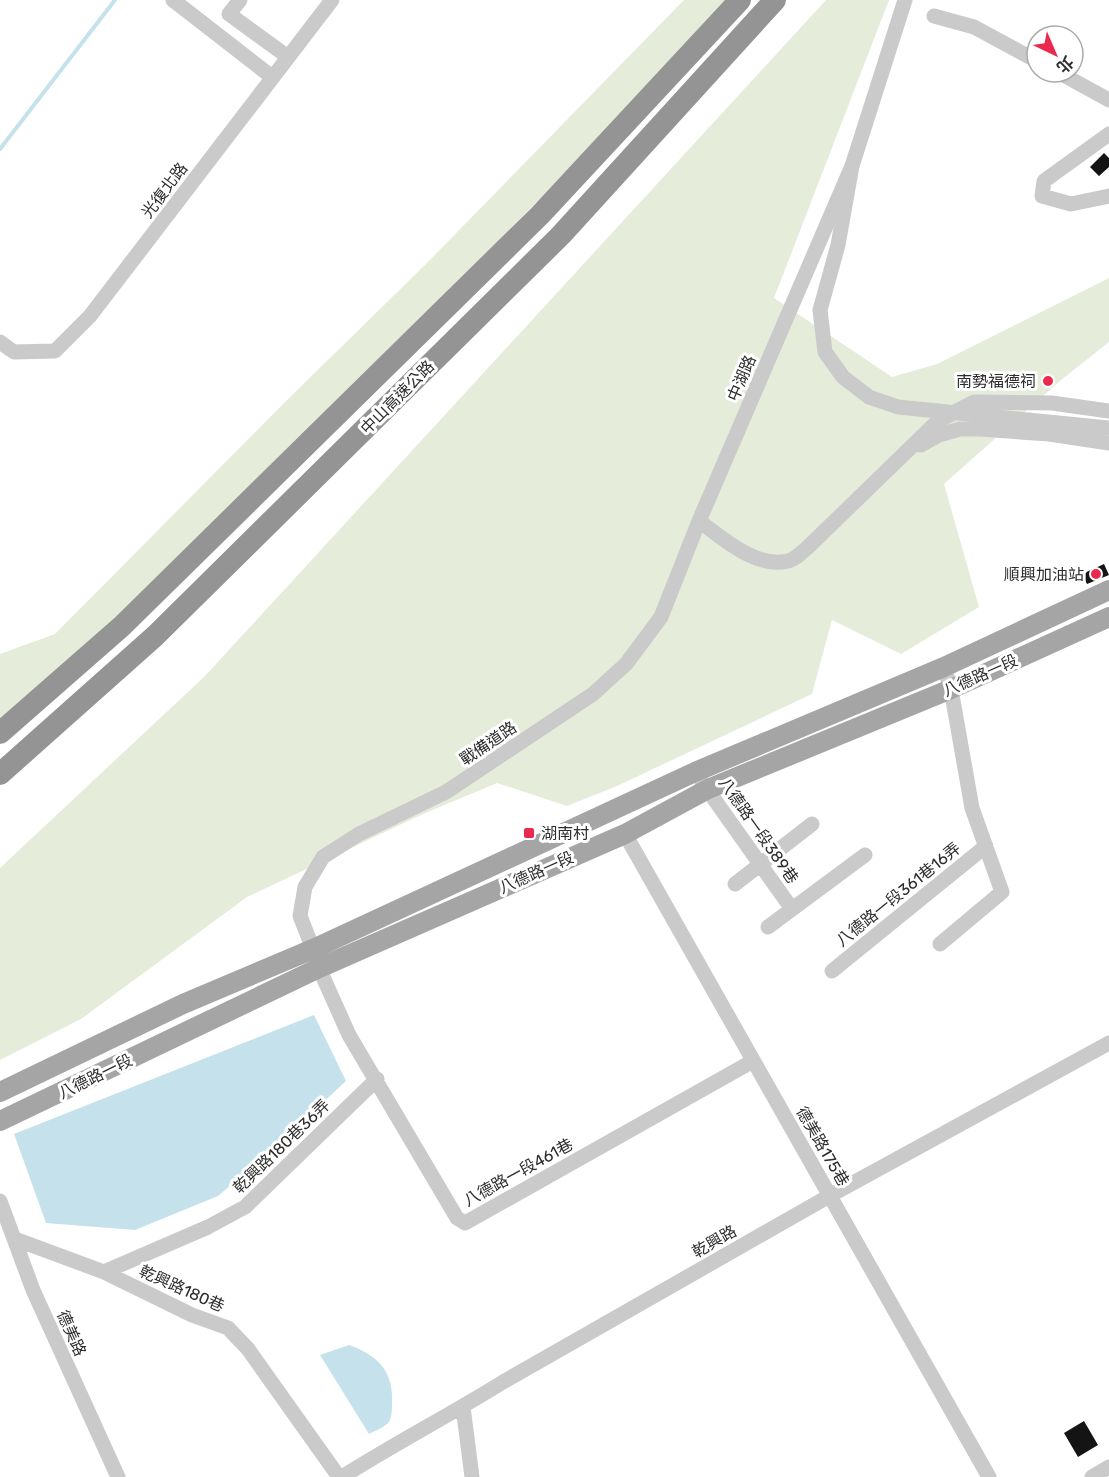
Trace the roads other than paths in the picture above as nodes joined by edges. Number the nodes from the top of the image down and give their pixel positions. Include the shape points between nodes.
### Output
1 (173, 0) edge
2 (240, 0) edge
3 (332, 0) edge
4 (740, 0) edge
5 (775, 0) edge
6 (905, 0) edge
7 (934, 16) dead end
8 (1025, 55) edge
9 (288, 57) junction
10 (272, 77) junction
11 (1080, 84) edge
12 (1109, 100) edge
13 (1109, 134) edge
14 (852, 166) junction
15 (1109, 196) edge
16 (0, 342) edge
17 (1056, 404) junction
18 (1109, 411) edge
19 (1109, 428) edge
20 (1052, 434) junction
21 (1109, 443) edge
22 (908, 452) junction
23 (699, 521) junction
24 (1109, 590) edge
25 (1109, 617) edge
26 (944, 667) junction
27 (951, 689) junction
28 (0, 733) edge
29 (695, 772) junction
30 (0, 774) edge
31 (708, 789) junction
32 (812, 824) dead end
33 (625, 834) junction
34 (986, 846) junction
35 (865, 855) dead end
36 (761, 865) junction
37 (735, 884) dead end
38 (792, 909) junction
39 (768, 927) dead end
40 (940, 944) dead end
41 (316, 958) junction
42 (832, 971) dead end
43 (1109, 1043) edge
44 (753, 1061) junction
45 (377, 1079) junction
46 (0, 1092) edge
47 (0, 1121) edge
48 (831, 1195) junction
49 (0, 1201) edge
50 (9, 1236) edge
51 (104, 1272) junction
52 (463, 1407) junction
53 (1109, 1467) edge
54 (118, 1477) edge
55 (340, 1477) edge
56 (472, 1477) edge
57 (989, 1477) edge
58 (1092, 1477) edge

1 - 10 street
2 - 9 street via 229,14
3 - 9 street, 光復北路
4 - 28 highway, 中山高速公路 via 540,215 122,626
5 - 30 highway, 中山高速公路 via 561,235 155,636
6 - 14 street, 中湖路
7 - 8 street via 974,27
9 - 10 street, 光復北路
10 - 16 street, 光復北路 via 90,316 55,351 14,352
11 - 12 street
13 - 15 street via 1044,181 1042,196 1071,204
14 - 19 street, bridge via 838,244 820,310 825,352 843,377 869,397 898,407
14 - 23 street, 中湖路
17 - 18 street
17 - 20 street
17 - 22 street via 974,402 938,421
20 - 21 street
20 - 22 street via 960,429 939,435
22 - 23 street via 790,561 772,563 754,557
23 - 41 street, 戰備道路 via 661,617 626,664 593,694 446,792 359,834 323,857 305,887 300,916
24 - 26 main road, 八德路一段
25 - 27 main road, 八德路一段
26 - 27 street
26 - 29 main road, 八德路一段
27 - 31 main road, 八德路一段
27 - 34 street via 972,808
29 - 31 street, 八德路一段389巷
29 - 41 main road, 八德路一段
31 - 33 main road, 八德路一段
31 - 36 street, 八德路一段389巷
32 - 36 street
33 - 41 main road, 八德路一段
33 - 44 street, 德美路175巷
34 - 40 street via 1002,892
34 - 42 street, 八德路一段361巷16弄
35 - 38 street
36 - 37 street
36 - 38 street, 八德路一段389巷
38 - 39 street
41 - 45 street, 八德路一段461巷 via 349,1035
41 - 46 main road, 八德路一段 via 183,1004
41 - 47 main road, 八德路一段
43 - 48 street, 乾興路
44 - 45 street, 八德路一段461巷 via 465,1223 457,1218
44 - 48 street, 德美路175巷
45 - 51 street, 乾興路180巷36弄 via 245,1207
48 - 52 street, 乾興路
48 - 57 street, 德美路175巷
49 - 50 street, 德美路
50 - 51 street, 乾興路180巷
50 - 54 street, 德美路
51 - 55 street, 乾興路180巷 via 228,1328 248,1349
52 - 55 street, 乾興路
52 - 56 street
53 - 58 street

